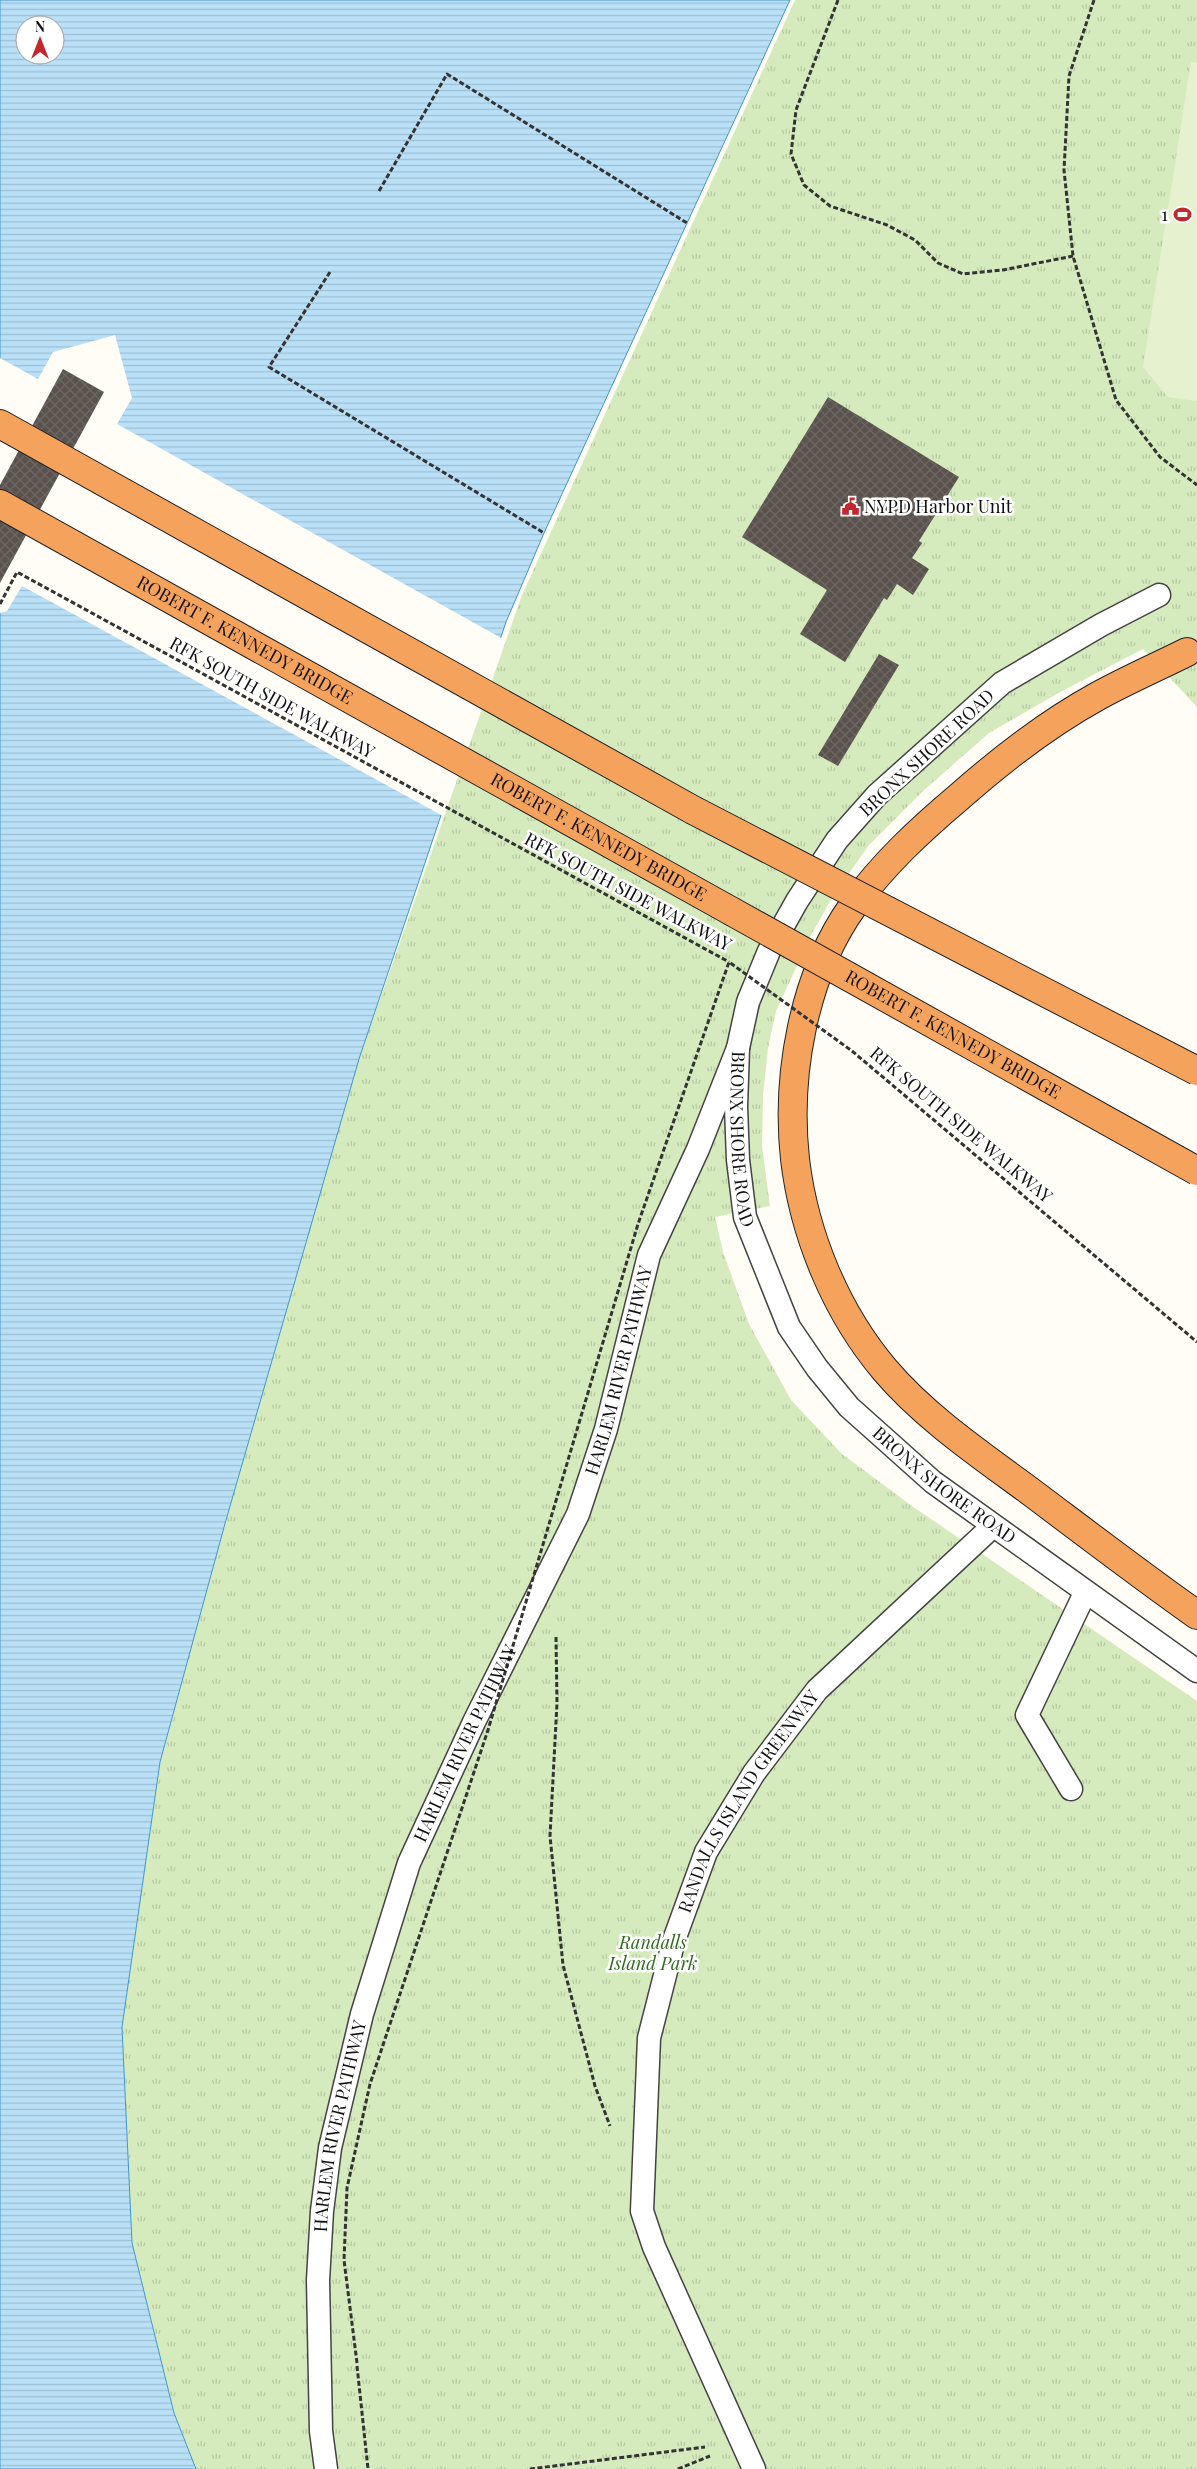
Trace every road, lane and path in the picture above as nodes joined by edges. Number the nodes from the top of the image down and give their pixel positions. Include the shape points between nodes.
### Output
1 (838, 0) edge
2 (1094, 0) edge
3 (379, 191) dead end
4 (687, 223) dead end
5 (1073, 256) junction
6 (330, 272) dead end
7 (0, 424) edge
8 (1197, 485) edge
9 (0, 504) edge
10 (544, 533) dead end
11 (1159, 596) dead end
12 (0, 604) edge
13 (1187, 652) dead end
14 (729, 962) junction
15 (738, 1048) junction
16 (1197, 1072) edge
17 (1197, 1171) edge
18 (1197, 1342) edge
19 (994, 1526) junction
20 (1085, 1593) junction
21 (1188, 1609) edge
22 (556, 1634) dead end
23 (1197, 1671) edge
24 (1071, 1789) dead end
25 (611, 2131) dead end
26 (740, 2443) junction
27 (326, 2469) edge
28 (368, 2469) edge
29 (530, 2469) edge
30 (754, 2469) edge

1 - 5 path via 796,110 791,154 804,186 830,206 887,226 915,240 938,262 963,274 1003,270
2 - 5 path via 1069,76 1064,170
3 - 4 path via 447,74
5 - 8 path via 1116,400 1160,457
6 - 10 path via 269,366
7 - 16 highway, bridge via 702,814
9 - 17 highway, ROBERT F. KENNEDY BRIDGE, bridge
11 - 15 lane, BRONX SHORE ROAD via 1101,625 1002,684 877,795 837,840 769,951 748,1002
12 - 14 path, RFK SOUTH SIDE WALKWAY via 17,572
13 - 21 highway via 1097,696 1037,734 950,804 882,870 847,915 831,944 807,1003 798,1045 792,1135 803,1202 820,1258 858,1335 886,1372 928,1412 980,1454
14 - 18 path, RFK SOUTH SIDE WALKWAY, bridge via 852,1050
14 - 28 path, bridge via 638,1224 488,1730 370,2084 347,2188 344,2260
15 - 19 lane, BRONX SHORE ROAD via 738,1160 746,1217 788,1327 849,1407 933,1482
15 - 27 lane, HARLEM RIVER PATHWAY via 698,1149 649,1255 606,1429 578,1514 474,1722 409,1863 362,2014 330,2148 322,2211 318,2289 321,2431
19 - 20 lane, BRONX SHORE ROAD
19 - 26 lane, RANDALLS ISLAND GREENWAY via 817,1690 754,1773 706,1852 674,1940 649,2038 642,2211 654,2247
20 - 23 lane, BRONX SHORE ROAD
20 - 24 lane via 1027,1715
22 - 25 path via 550,1836 563,1965 595,2086
26 - 29 path
26 - 30 lane, RANDALLS ISLAND GREENWAY

